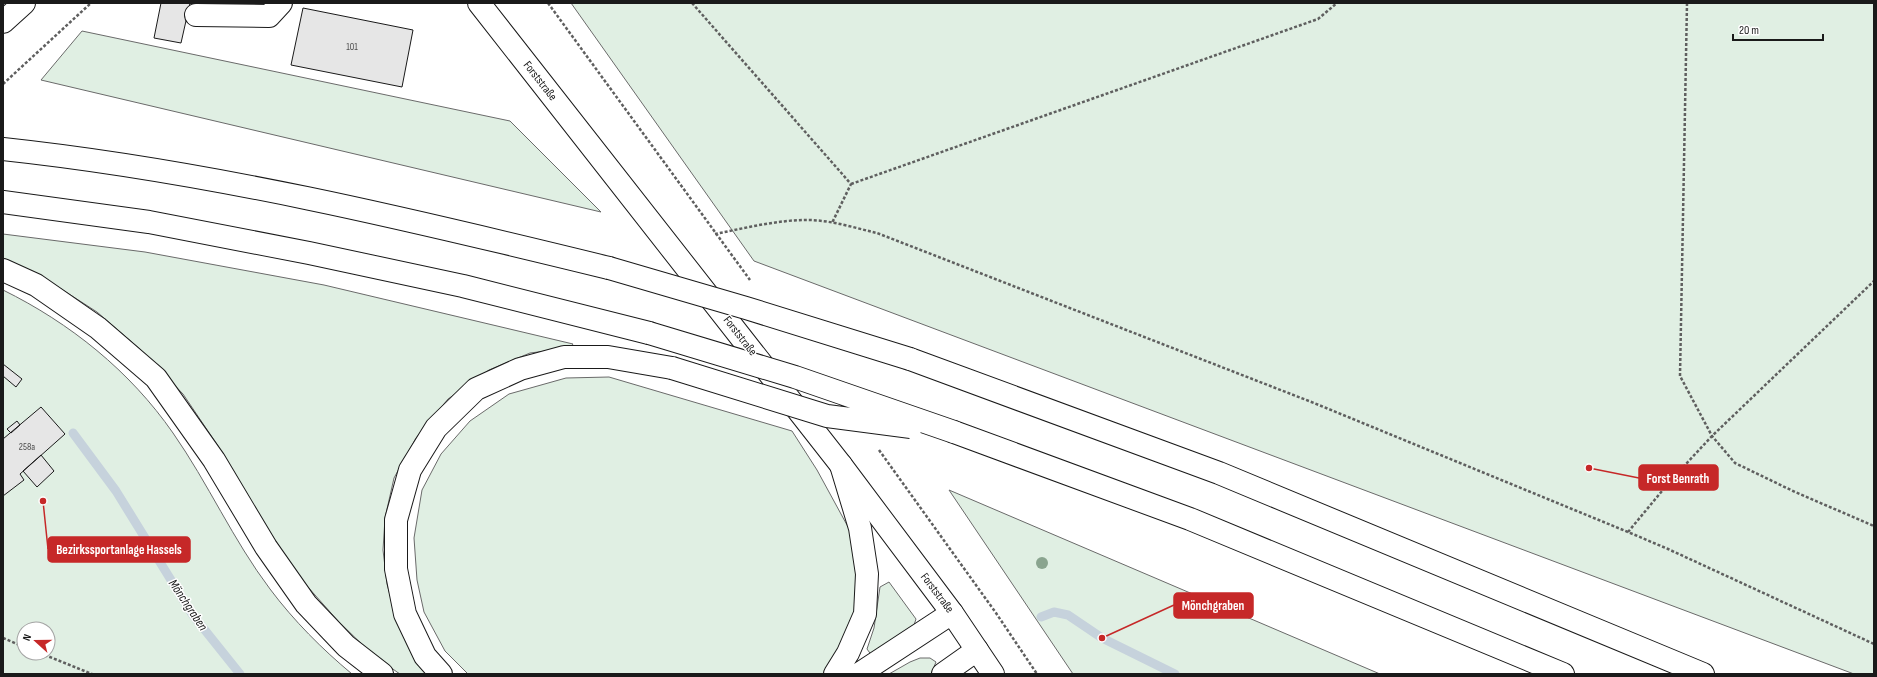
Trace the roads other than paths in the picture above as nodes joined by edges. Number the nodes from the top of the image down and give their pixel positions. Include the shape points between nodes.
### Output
1 (24, 3) edge
2 (281, 3) edge
3 (479, 3) edge
4 (196, 15) dead end
5 (3, 22) edge
6 (7, 148) edge
7 (3, 202) edge
8 (3, 270) edge
9 (954, 432) junction
10 (841, 465) junction
11 (952, 613) junction
12 (978, 650) junction
13 (382, 674) edge
14 (441, 674) edge
15 (835, 674) edge
16 (859, 674) edge
17 (943, 674) edge
18 (993, 674) edge
19 (1563, 674) edge
20 (1703, 674) edge

1 - 5 main road
2 - 4 main road via 269,16
3 - 10 main road, Forststraße
6 - 20 main road, bridge via 160,171 325,201 609,268 746,308 910,359 1219,473
7 - 9 main road, bridge via 149,222 463,286 649,333 795,377
8 - 13 main road via 36,285 98,328 156,378 214,460 266,547 306,604 346,646
9 - 14 main road, bridge via 827,416 672,368 608,357 564,357 520,369 476,389 436,428 410,470 396,520 396,569 405,614 424,656
9 - 19 main road via 1190,519
10 - 11 main road, Forststraße
10 - 15 main road via 860,528 867,574 865,614 848,653
11 - 12 main road, Forststraße
11 - 16 main road
12 - 17 main road
12 - 18 main road, Forststraße

